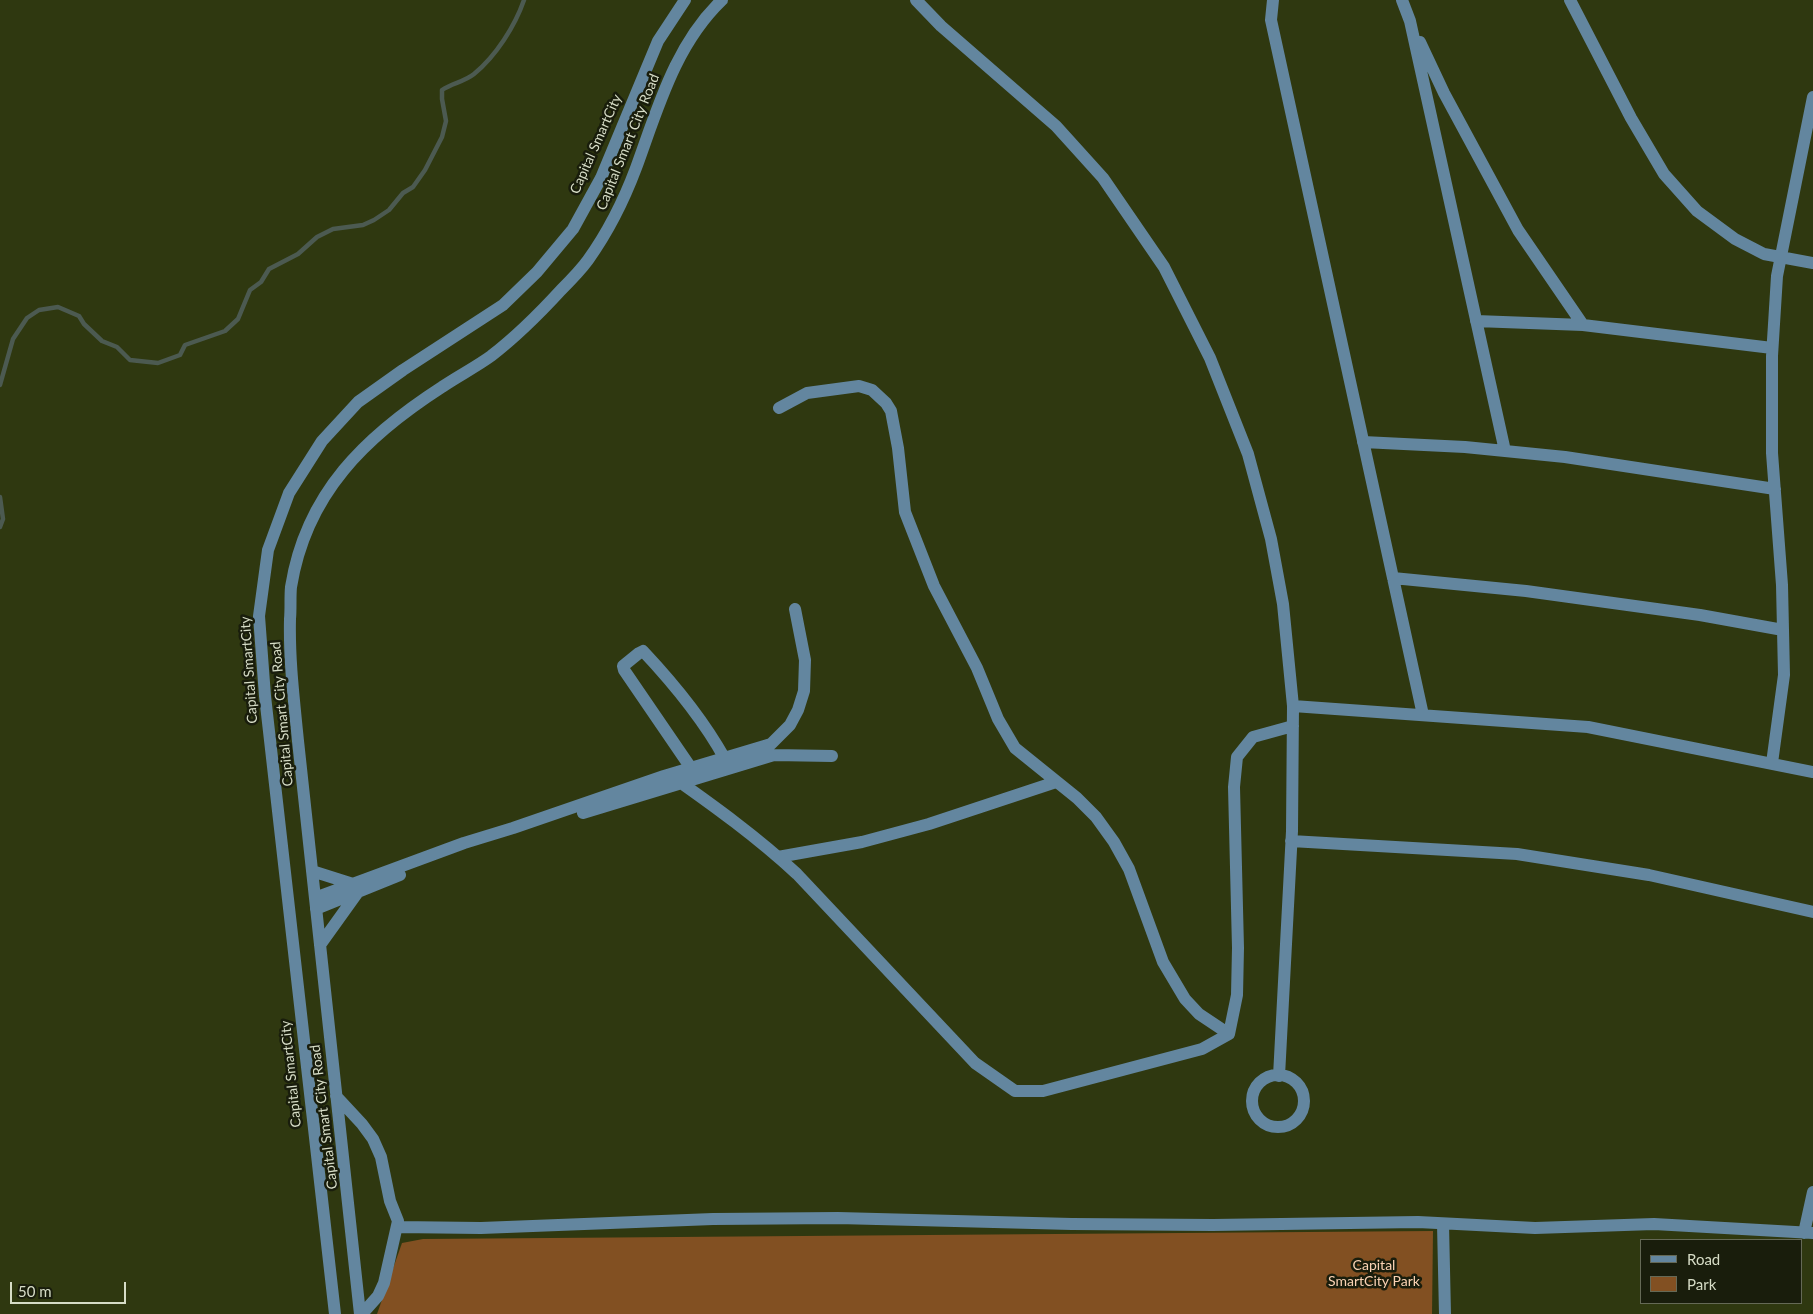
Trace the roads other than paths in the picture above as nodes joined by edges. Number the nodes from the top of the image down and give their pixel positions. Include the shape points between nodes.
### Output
1 (685, 0) edge
2 (722, 0) edge
3 (916, 0) edge
4 (1273, 0) edge
5 (1402, 0) edge
6 (1570, 0) edge
7 (1410, 21) junction
8 (1813, 97) edge
9 (1781, 257) junction
10 (1813, 262) edge
11 (1476, 320) junction
12 (1583, 325) junction
13 (1772, 348) junction
14 (779, 408) dead end
15 (1363, 442) junction
16 (1505, 451) junction
17 (1775, 489) junction
18 (1393, 578) junction
19 (795, 609) dead end
20 (1783, 630) junction
21 (1293, 706) junction
22 (1423, 715) junction
23 (1292, 726) junction
24 (772, 750) junction
25 (832, 756) dead end
26 (725, 759) junction
27 (1772, 763) junction
28 (692, 768) junction
29 (1813, 772) edge
30 (670, 775) junction
31 (1056, 782) junction
32 (682, 783) junction
33 (1291, 841) junction
34 (778, 857) junction
35 (312, 871) junction
36 (355, 888) junction
37 (316, 903) junction
38 (1813, 912) edge
39 (320, 945) junction
40 (1229, 1034) junction
41 (1279, 1076) junction
42 (336, 1096) junction
43 (1813, 1192) edge
44 (1443, 1224) junction
45 (397, 1227) junction
46 (1809, 1233) edge
47 (334, 1314) edge
48 (361, 1314) edge
49 (1445, 1314) edge

1 - 47 street, Capital SmartCity via 658,41 601,178 573,229 537,272 503,305 358,402 322,441 289,493 268,550 259,616 265,696
2 - 35 street, Capital Smart City Road via 682,51 614,217 587,261 530,324 497,351 401,414 369,441 336,477 313,518 299,552 291,588 290,653
3 - 21 street via 941,26 1056,126 1103,178 1164,267 1210,358 1248,454 1280,585
4 - 15 street via 1271,20
5 - 7 street
6 - 9 street via 1664,174 1697,211 1735,239 1764,254
7 - 11 street
7 - 12 street via 1444,93 1518,230
8 - 9 street
9 - 10 street
9 - 13 street
11 - 12 street
11 - 16 street
12 - 13 street
13 - 17 street
14 - 31 street via 807,394 859,386 872,390 886,403 891,411 898,448 905,512 934,586 1015,748
15 - 16 street
15 - 18 street
16 - 17 street
17 - 20 street
18 - 20 street via 1535,592
18 - 22 street
19 - 24 street via 805,660 804,690 798,710
20 - 27 street via 1784,675
21 - 22 street
21 - 23 street
22 - 27 street via 1588,727
23 - 33 street
23 - 40 street via 1253,737 1237,757 1234,787 1237,995
24 - 25 street
24 - 26 street
24 - 32 street
26 - 28 street
26 - 28 street via 703,721 643,651 639,652 623,666 624,670
27 - 29 street
28 - 30 street
30 - 32 street
30 - 36 street via 464,842
31 - 34 street via 901,832
31 - 40 street via 1077,798 1114,842 1129,869 1163,962 1185,999 1199,1014
32 - 34 street
32 - 36 street via 450,854
33 - 38 street via 1517,854 1649,875
33 - 41 street
34 - 40 street via 975,1064 1016,1091 1043,1090 1202,1049
35 - 36 street
35 - 37 street, Capital Smart City Road
36 - 37 street
36 - 39 street
37 - 39 street, Capital Smart City Road
39 - 42 street, Capital Smart City Road
41 - 41 street via 1294,1081 1304,1101 1302,1112 1294,1122 1284,1127 1272,1127 1254,1113 1252,1102 1254,1090 1261,1081
42 - 45 street via 373,1139 381,1157
42 - 48 street, Capital Smart City Road
43 - 46 street
44 - 45 street via 1081,1224 838,1218 713,1219 481,1228
44 - 46 street via 1535,1228 1654,1224
44 - 49 street
45 - 48 street via 384,1283 378,1296

